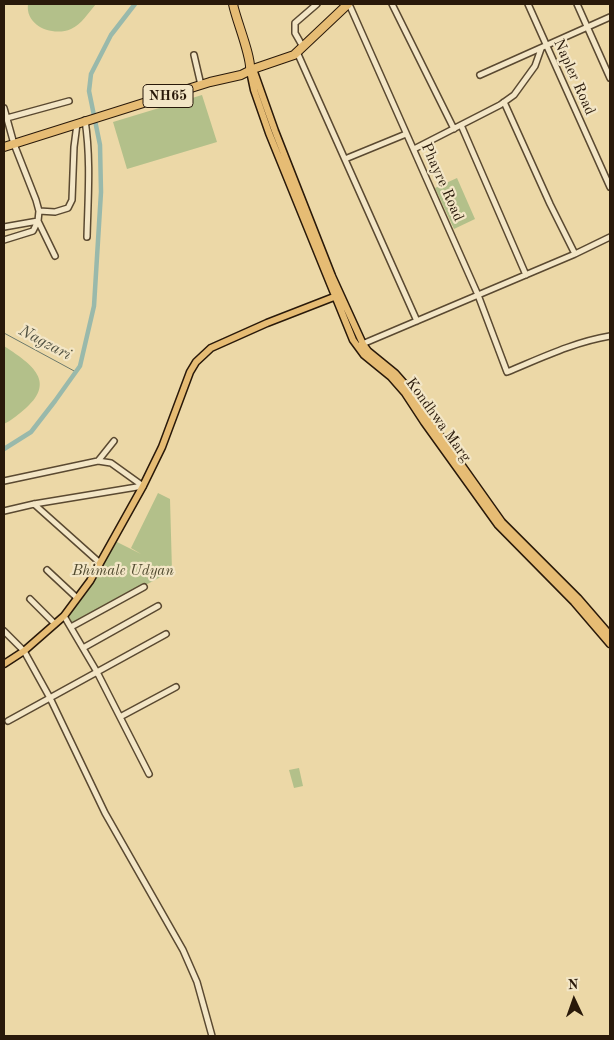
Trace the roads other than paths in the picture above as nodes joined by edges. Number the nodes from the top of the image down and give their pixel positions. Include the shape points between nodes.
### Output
1 (233, 4) edge
2 (317, 4) edge
3 (349, 4) edge
4 (392, 4) edge
5 (528, 4) edge
6 (577, 4) edge
7 (610, 17) edge
8 (588, 28) junction
9 (547, 46) junction
10 (541, 49) junction
11 (300, 50) junction
12 (248, 52) junction
13 (194, 55) dead end
14 (251, 68) junction
15 (480, 75) dead end
16 (232, 77) junction
17 (610, 78) edge
18 (201, 85) junction
19 (69, 101) dead end
20 (504, 102) junction
21 (4, 108) edge
22 (6, 118) junction
23 (81, 122) junction
24 (461, 125) junction
25 (454, 129) junction
26 (406, 134) junction
27 (4, 141) edge
28 (13, 141) junction
29 (4, 146) edge
30 (414, 150) junction
31 (345, 159) junction
32 (610, 187) edge
33 (39, 211) junction
34 (38, 221) junction
35 (4, 226) edge
36 (87, 237) dead end
37 (610, 237) edge
38 (4, 240) edge
39 (575, 254) junction
40 (55, 256) dead end
41 (526, 275) junction
42 (337, 295) junction
43 (478, 295) junction
44 (417, 321) junction
45 (610, 336) edge
46 (360, 345) junction
47 (114, 441) dead end
48 (98, 461) junction
49 (4, 481) edge
50 (143, 486) junction
51 (34, 504) junction
52 (4, 511) edge
53 (100, 563) junction
54 (47, 570) dead end
55 (144, 588) dead end
56 (77, 598) junction
57 (30, 599) dead end
58 (158, 606) dead end
59 (64, 616) junction
60 (55, 624) junction
61 (71, 627) junction
62 (4, 631) edge
63 (166, 634) dead end
64 (610, 635) edge
65 (610, 644) edge
66 (83, 648) junction
67 (24, 652) junction
68 (4, 664) edge
69 (97, 672) junction
70 (176, 688) dead end
71 (50, 698) junction
72 (120, 717) junction
73 (8, 721) dead end
74 (149, 774) dead end
75 (212, 1036) edge

1 - 12 highway
2 - 11 street via 295,23
3 - 11 highway, NH65
3 - 26 street, Phayre Road
4 - 25 street
5 - 9 street, Napler Road
6 - 8 street
7 - 8 street
8 - 9 street
8 - 17 street
9 - 10 street
9 - 32 street, Napler Road
10 - 15 street
10 - 20 street via 526,81
11 - 14 highway, NH65
11 - 31 street
12 - 14 highway
12 - 16 highway via 247,65
13 - 18 street
14 - 16 highway, NH65
14 - 42 main road, Kondhwa Marg
16 - 18 highway, NH65
18 - 23 highway, NH65
19 - 22 street
20 - 24 street
20 - 39 street
21 - 22 street
22 - 28 street
23 - 28 highway, NH65 via 74,121
23 - 33 street via 74,147 72,200 68,208 55,212
23 - 36 street via 89,146
24 - 25 street
24 - 41 street
25 - 30 street
26 - 30 street, Phayre Road
26 - 31 street
27 - 28 highway, NH65
28 - 29 highway, NH65
28 - 33 street
30 - 43 street, Phayre Road
31 - 44 street
33 - 34 street
34 - 35 street
34 - 38 street via 33,230
34 - 40 street
37 - 39 street
39 - 41 street
41 - 43 street
42 - 46 main road, Kondhwa Marg
42 - 50 main road via 259,326 203,354 190,372 169,430
43 - 44 street
43 - 45 street, Phayre Road via 507,372 578,343
44 - 46 street
46 - 64 main road, Kondhwa Marg via 395,373 410,390 502,522
46 - 65 main road, Kondhwa Marg via 364,355 406,393 498,525 574,602
47 - 48 street
48 - 49 street
48 - 50 street via 112,463
50 - 51 street
50 - 53 main road
51 - 52 street
51 - 53 street
53 - 56 main road
54 - 56 street
55 - 61 street
56 - 59 main road
57 - 60 street
58 - 66 street
59 - 60 main road
59 - 61 street
60 - 67 main road
61 - 66 street
62 - 67 street
63 - 69 street
66 - 69 street
67 - 68 main road
67 - 71 street
69 - 71 street
69 - 72 street
70 - 72 street
71 - 73 street
71 - 75 street via 105,813 183,950 197,982
72 - 74 street

